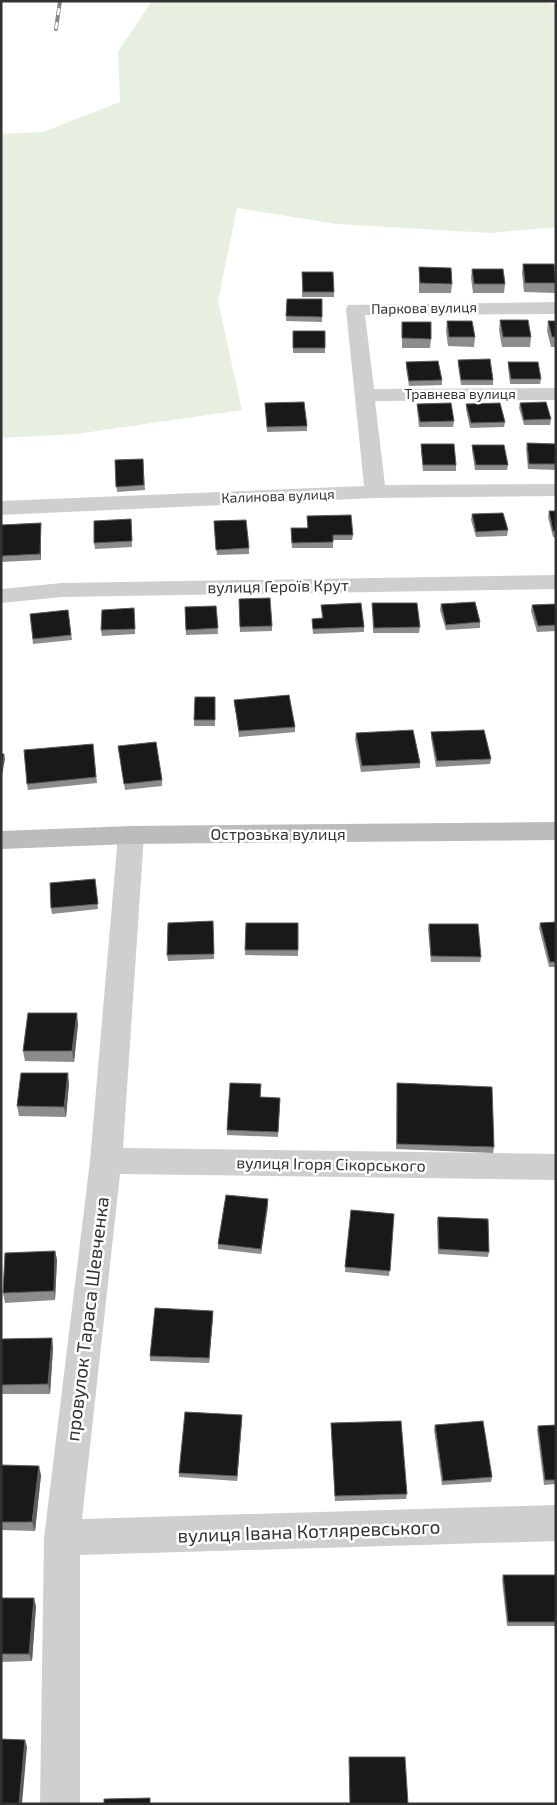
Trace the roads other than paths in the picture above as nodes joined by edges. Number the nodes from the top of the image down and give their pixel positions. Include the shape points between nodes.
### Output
1 (556, 308) edge
2 (556, 394) edge
3 (363, 395) junction
4 (556, 490) edge
5 (376, 492) junction
6 (1, 508) edge
7 (556, 582) edge
8 (1, 596) edge
9 (556, 831) edge
10 (131, 835) junction
11 (1, 840) edge
12 (106, 1161) junction
13 (556, 1167) edge
14 (556, 1523) edge
15 (62, 1538) junction
16 (60, 1804) edge

1 - 3 street, Паркова вулиця via 355,309
2 - 3 street, Травнева вулиця
3 - 5 street, Паркова вулиця
4 - 5 street, Калинова вулиця
5 - 6 street, Калинова вулиця
7 - 8 street, вулиця Героїв Крут via 62,590
9 - 10 main road, Острозька вулиця
10 - 11 main road, Острозька вулиця
10 - 12 street, провулок Тараса Шевченка
12 - 13 street, вулиця Ігоря Сікорського
12 - 15 street, провулок Тараса Шевченка
14 - 15 street, вулиця Івана Котляревського
15 - 16 street, провулок Тараса Шевченка

